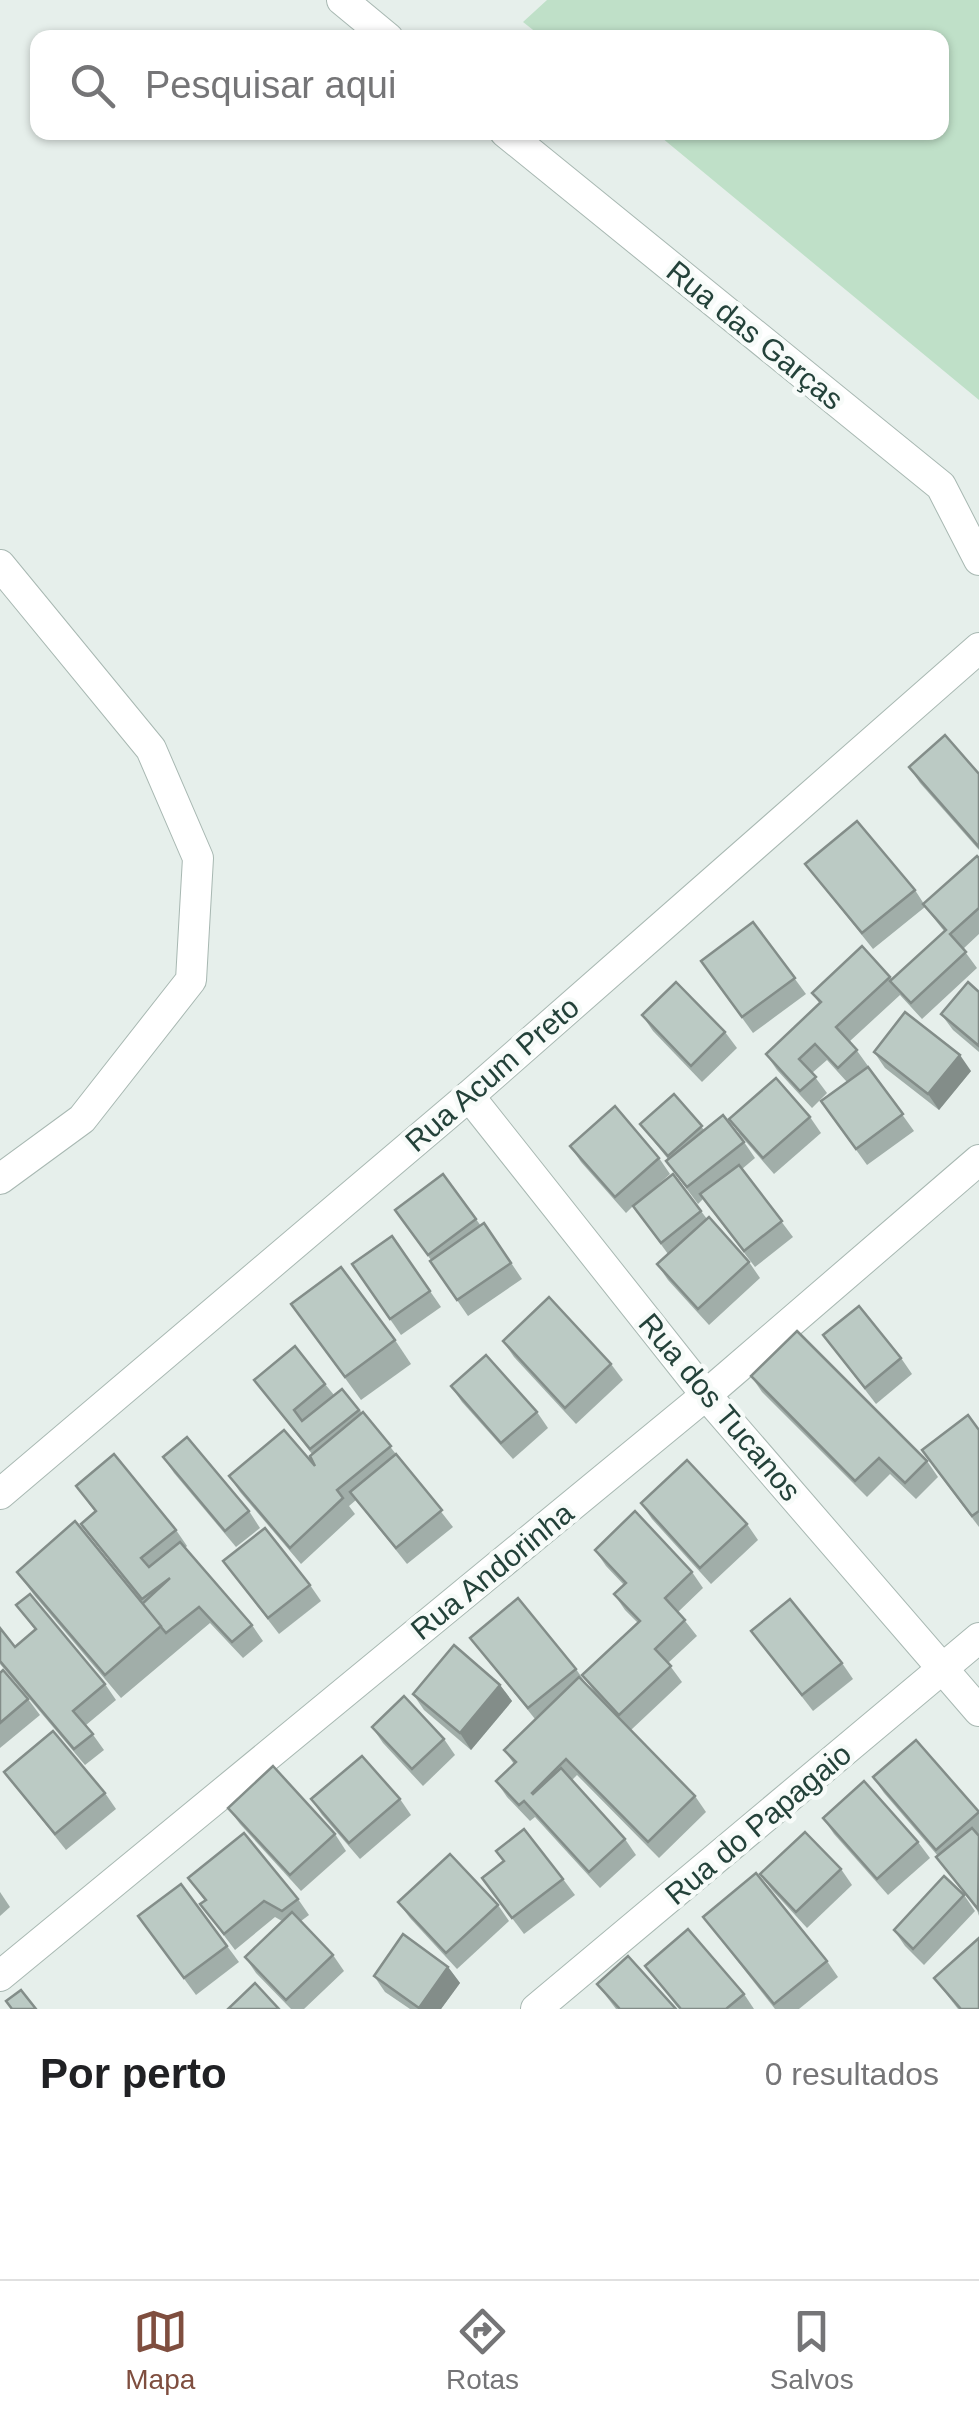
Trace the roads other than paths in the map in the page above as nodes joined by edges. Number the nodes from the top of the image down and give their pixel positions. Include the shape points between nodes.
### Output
1 (342, 0) edge
2 (378, 30) edge
3 (515, 140) edge
4 (979, 560) edge
5 (0, 565) edge
6 (979, 648) edge
7 (469, 1096) junction
8 (979, 1160) edge
9 (0, 1179) edge
10 (706, 1396) junction
11 (0, 1494) edge
12 (979, 1638) edge
13 (943, 1668) junction
14 (979, 1711) edge
15 (0, 1976) edge
16 (536, 2009) edge

1 - 2 street
3 - 4 street, Rua das Garças via 941,486
5 - 9 street via 150,749 198,858 190,980 82,1119
6 - 7 street, Rua Acum Preto
7 - 10 street, Rua dos Tucanos
7 - 11 street, Rua Acum Preto
8 - 10 street, Rua Andorinha
10 - 13 street, Rua dos Tucanos
10 - 15 street, Rua Andorinha
12 - 13 street, Rua do Papagaio
13 - 14 street, Rua dos Tucanos
13 - 16 street, Rua do Papagaio

